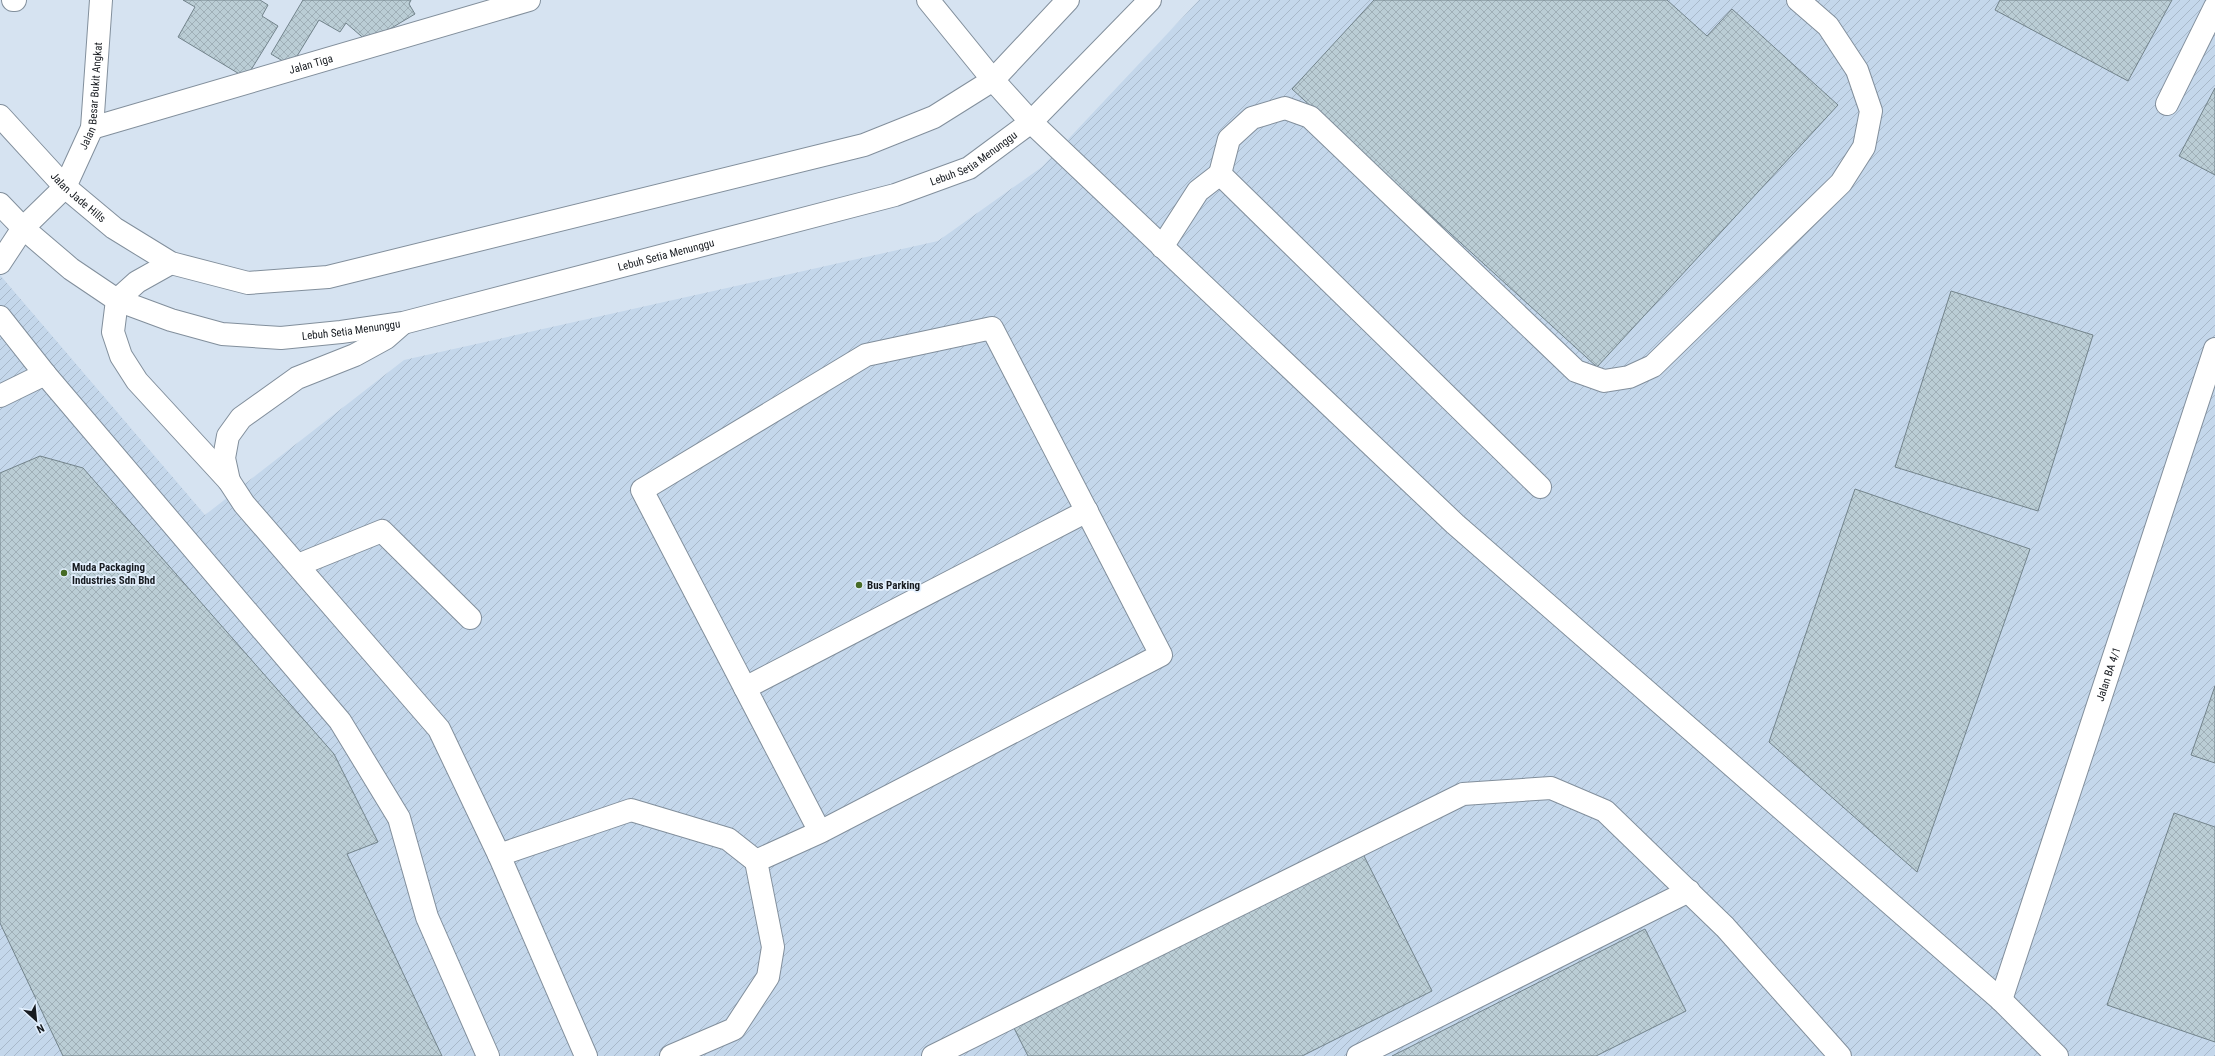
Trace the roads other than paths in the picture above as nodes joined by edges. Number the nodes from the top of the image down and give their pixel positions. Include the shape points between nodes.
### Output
1 (101, 0) edge
2 (529, 0) edge
3 (928, 0) edge
4 (1068, 0) edge
5 (1150, 0) edge
6 (1798, 0) edge
7 (2215, 7) edge
8 (993, 80) junction
9 (2167, 104) dead end
10 (0, 116) edge
11 (1031, 122) junction
12 (92, 128) junction
13 (1220, 174) junction
14 (65, 187) junction
15 (0, 204) edge
16 (22, 228) junction
17 (1162, 247) junction
18 (0, 263) edge
19 (171, 263) junction
20 (117, 300) junction
21 (0, 318) edge
22 (403, 323) junction
23 (2215, 349) edge
24 (45, 374) junction
25 (0, 396) edge
26 (229, 481) junction
27 (1540, 487) dead end
28 (1087, 511) junction
29 (298, 565) junction
30 (470, 618) dead end
31 (745, 688) junction
32 (820, 832) junction
33 (499, 856) junction
34 (756, 861) junction
35 (1688, 891) junction
36 (2001, 1000) junction
37 (488, 1056) edge
38 (586, 1056) edge
39 (671, 1056) edge
40 (934, 1056) edge
41 (1358, 1056) edge
42 (1840, 1056) edge
43 (2057, 1056) edge

1 - 12 street, Jalan Besar Bukit Angkat
2 - 12 street, Jalan Tiga
3 - 8 street
4 - 8 street
5 - 11 street, Lebuh Setia Menunggu
6 - 13 street via 1828,26 1857,70 1871,111 1864,147 1835,188 1653,366 1628,377 1604,381 1576,371 1310,117 1285,108 1252,118 1228,139
7 - 9 street
8 - 11 street
8 - 19 street via 934,117 864,146 328,277 248,283
10 - 14 street, Jalan Jade Hills
11 - 17 street
11 - 22 street, Lebuh Setia Menunggu via 969,168 895,195
12 - 14 street, Jalan Besar Bukit Angkat
13 - 17 street via 1198,191
13 - 27 street
14 - 16 street
14 - 19 street, Jalan Jade Hills via 114,228
15 - 16 street
16 - 18 street
16 - 20 street via 71,269
17 - 36 street via 1455,524
19 - 20 street via 137,282
20 - 22 street, Lebuh Setia Menunggu via 171,320 222,334 281,338
20 - 26 street via 113,332 121,356 137,381
21 - 24 street
22 - 26 street via 386,338 355,355 297,378 241,418 228,436 224,458
23 - 36 street, Jalan BA 4/1
24 - 25 street
24 - 37 street via 340,721 399,818 427,917
26 - 29 street via 244,504
28 - 31 street
28 - 31 street via 992,328 866,355 642,490
28 - 32 street via 1161,655
29 - 30 street via 382,531
29 - 33 street via 439,729
31 - 32 street
32 - 34 street
33 - 34 street via 631,810 728,839
33 - 38 street
34 - 39 street via 773,947 768,977 734,1029
35 - 40 street via 1605,811 1551,788 1463,794
35 - 41 street
35 - 42 street via 1725,927
36 - 43 street

